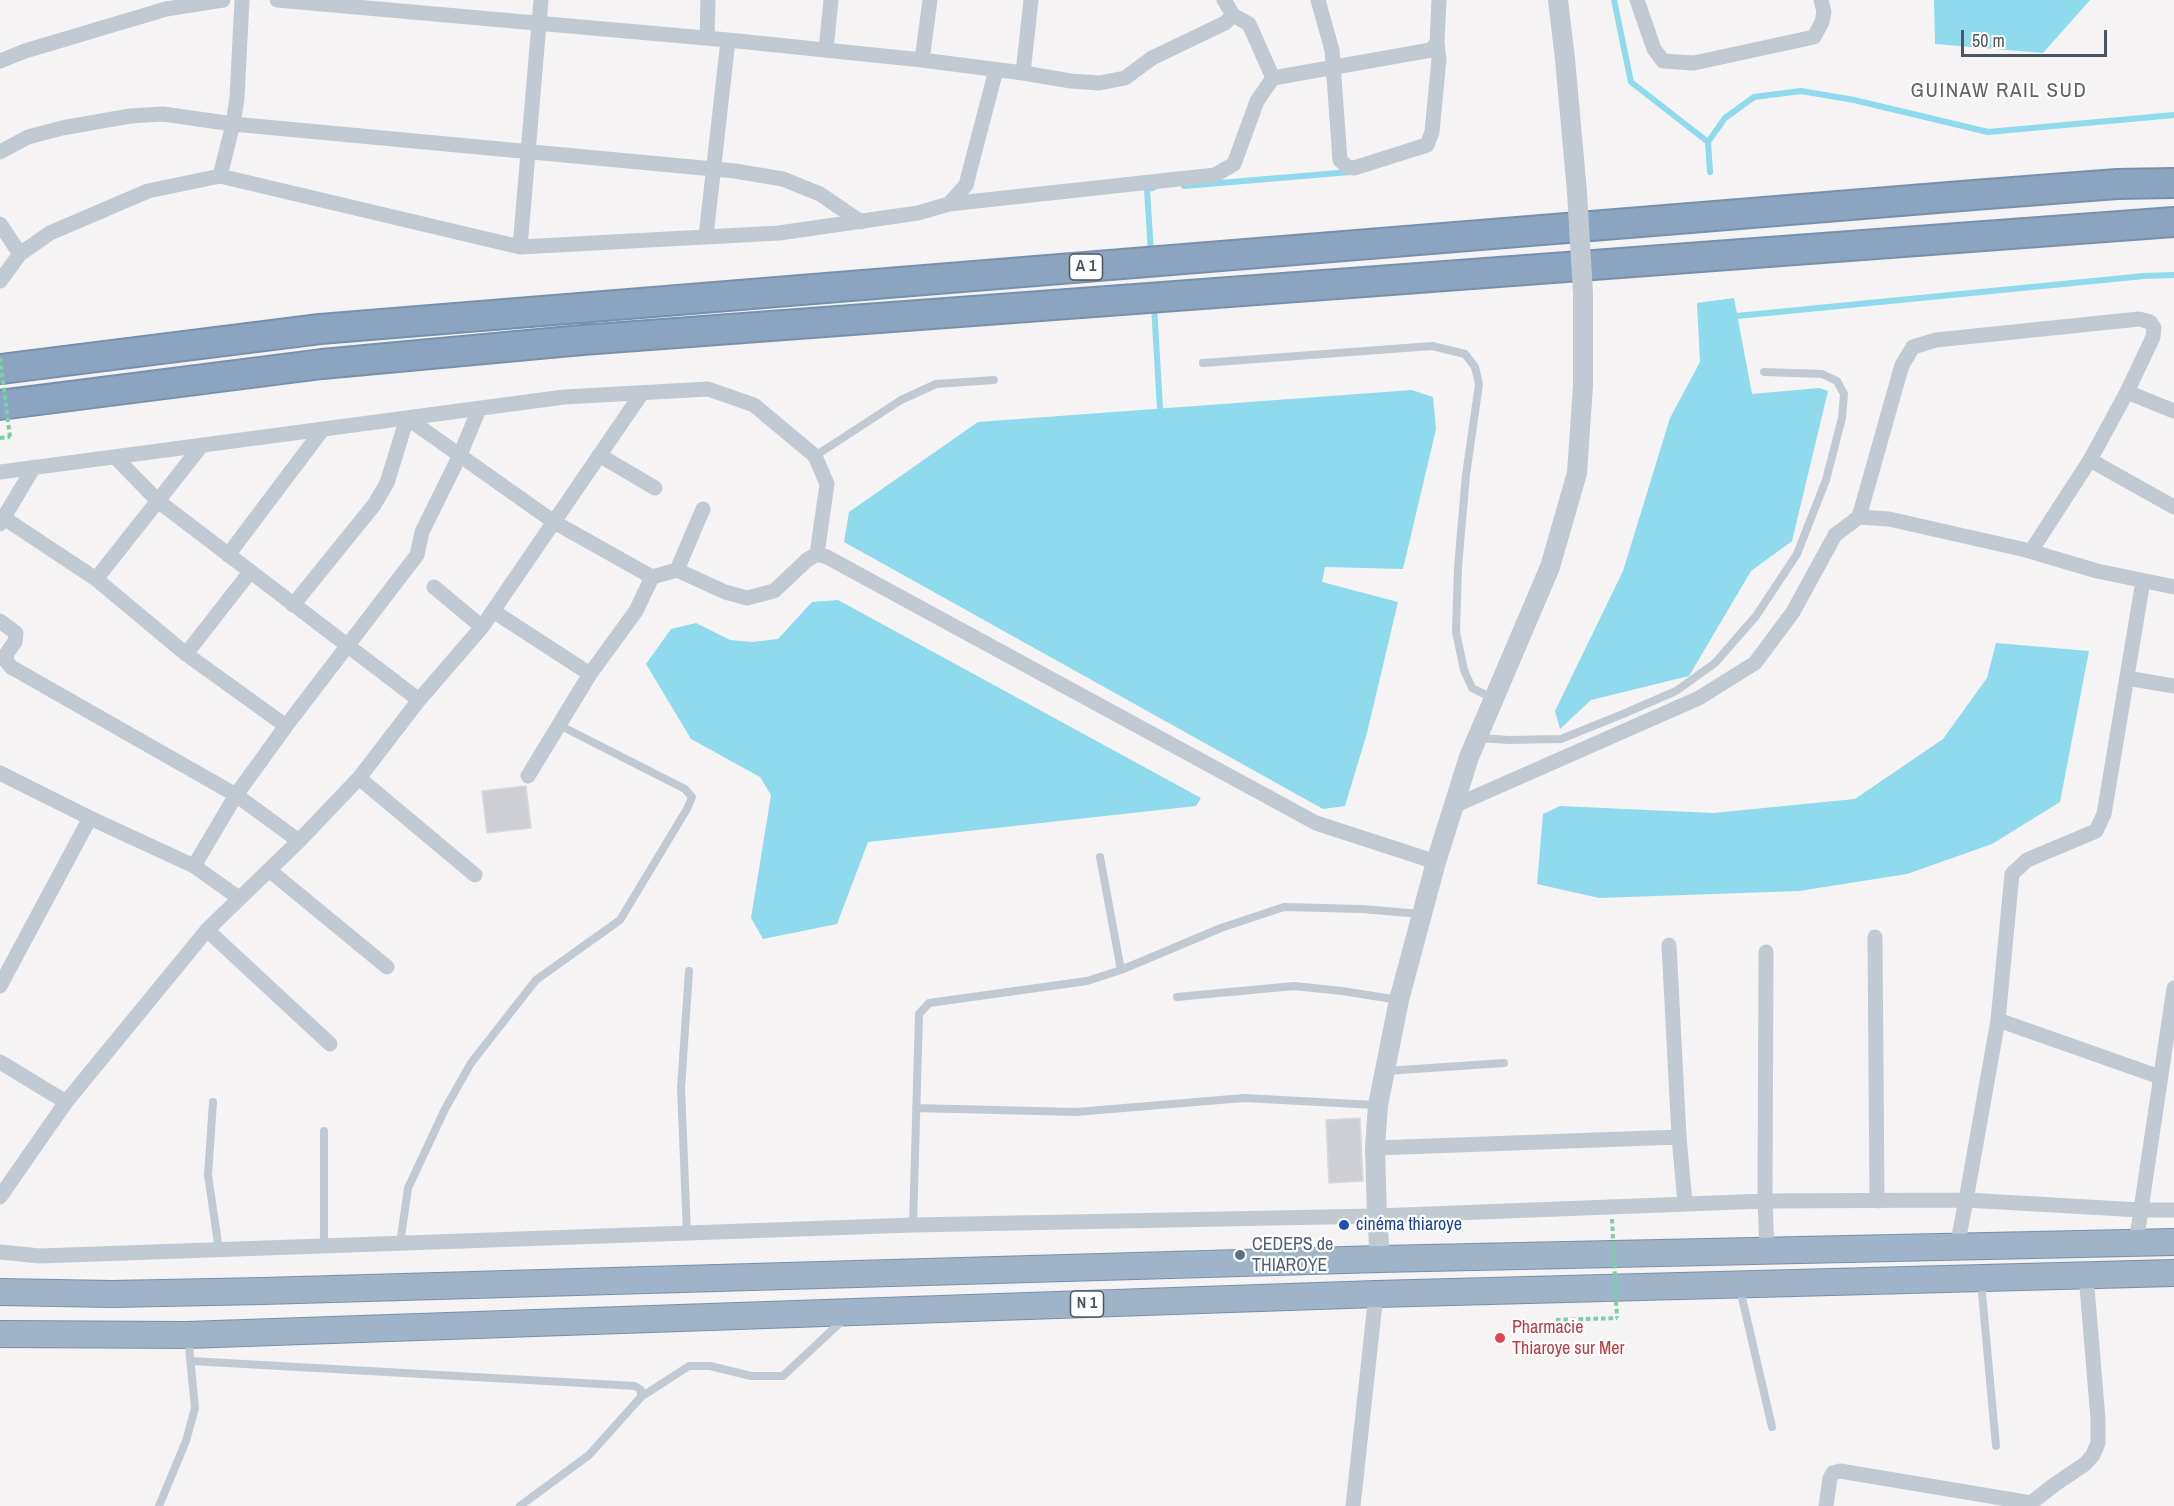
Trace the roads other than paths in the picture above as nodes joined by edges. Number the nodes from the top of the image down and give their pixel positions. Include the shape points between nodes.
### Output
1 (224, 0) edge
2 (242, 0) edge
3 (277, 0) edge
4 (542, 0) edge
5 (708, 0) edge
6 (831, 0) edge
7 (930, 0) edge
8 (1031, 0) edge
9 (1224, 0) edge
10 (1318, 0) edge
11 (1439, 0) edge
12 (1558, 0) edge
13 (1637, 0) edge
14 (1821, 0) edge
15 (1233, 15) junction
16 (539, 23) junction
17 (707, 38) junction
18 (728, 40) junction
19 (1437, 44) junction
20 (826, 51) junction
21 (922, 60) junction
22 (0, 61) edge
23 (1333, 69) junction
24 (996, 70) junction
25 (1023, 73) junction
26 (1273, 78) junction
27 (233, 124) junction
28 (0, 152) edge
29 (528, 152) junction
30 (713, 169) junction
31 (219, 176) junction
32 (2174, 183) edge
33 (949, 204) junction
34 (861, 222) junction
35 (2174, 222) edge
36 (0, 224) edge
37 (706, 236) junction
38 (520, 247) junction
39 (20, 254) junction
40 (0, 281) edge
41 (1203, 363) dead end
42 (0, 369) edge
43 (1764, 372) dead end
44 (994, 380) dead end
45 (2127, 392) junction
46 (642, 393) junction
47 (0, 405) edge
48 (479, 409) junction
49 (2174, 411) edge
50 (407, 418) junction
51 (323, 429) junction
52 (202, 445) junction
53 (460, 455) junction
54 (599, 455) junction
55 (815, 456) junction
56 (115, 457) junction
57 (2090, 460) junction
58 (34, 467) junction
59 (0, 472) edge
60 (655, 488) dead end
61 (158, 501) junction
62 (2174, 507) edge
63 (703, 509) dead end
64 (1859, 517) junction
65 (2, 521) edge
66 (554, 522) junction
67 (2031, 551) junction
68 (817, 554) junction
69 (228, 555) junction
70 (678, 570) junction
71 (250, 572) junction
72 (652, 577) junction
73 (96, 579) junction
74 (2143, 581) junction
75 (434, 587) dead end
76 (2174, 587) edge
77 (292, 605) junction
78 (493, 611) junction
79 (0, 621) edge
80 (482, 627) junction
81 (347, 647) junction
82 (186, 654) junction
83 (590, 674) junction
84 (2127, 678) junction
85 (2174, 686) edge
86 (1493, 699) junction
87 (419, 700) junction
88 (559, 724) junction
89 (286, 726) junction
90 (1476, 738) junction
91 (1, 776) edge
92 (528, 776) dead end
93 (359, 778) junction
94 (236, 795) junction
95 (1454, 806) junction
96 (90, 818) junction
97 (299, 841) junction
98 (1100, 857) dead end
99 (1436, 862) junction
100 (194, 866) junction
101 (269, 870) junction
102 (475, 875) dead end
103 (239, 898) junction
104 (1422, 914) junction
105 (207, 930) junction
106 (1875, 937) dead end
107 (1669, 945) dead end
108 (1766, 952) dead end
109 (387, 967) dead end
110 (1121, 970) junction
111 (689, 971) dead end
112 (0, 986) edge
113 (2174, 988) edge
114 (1177, 998) dead end
115 (1399, 1000) junction
116 (1998, 1020) junction
117 (330, 1044) dead end
118 (0, 1062) edge
119 (1504, 1063) dead end
120 (1385, 1071) junction
121 (2160, 1077) junction
122 (66, 1101) junction
123 (213, 1102) dead end
124 (1378, 1106) junction
125 (916, 1108) junction
126 (324, 1131) dead end
127 (1679, 1137) junction
128 (1376, 1148) junction
129 (0, 1197) edge
130 (1966, 1200) junction
131 (1765, 1201) junction
132 (1877, 1201) junction
133 (1685, 1203) junction
134 (2140, 1210) junction
135 (2174, 1210) edge
136 (1377, 1216) junction
137 (913, 1225) junction
138 (687, 1233) junction
139 (2174, 1242) edge
140 (2136, 1243) junction
141 (400, 1245) junction
142 (324, 1247) junction
143 (1957, 1247) junction
144 (219, 1250) junction
145 (1767, 1251) junction
146 (0, 1252) edge
147 (1380, 1259) junction
148 (2174, 1273) edge
149 (2086, 1275) junction
150 (1980, 1278) junction
151 (1739, 1284) junction
152 (0, 1292) edge
153 (1376, 1294) junction
154 (852, 1312) junction
155 (0, 1334) edge
156 (188, 1335) junction
157 (191, 1361) junction
158 (641, 1396) junction
159 (1772, 1426) dead end
160 (1996, 1446) dead end
161 (2031, 1505) edge
162 (159, 1506) edge
163 (520, 1506) edge
164 (1353, 1506) edge
165 (1826, 1506) edge

1 - 22 street via 166,9
2 - 27 street
3 - 16 street
4 - 16 street
5 - 17 street
6 - 20 street
7 - 21 street
8 - 25 street
9 - 15 street
10 - 23 street via 1332,50
11 - 19 street
12 - 86 street, bridge via 1583,293 1583,386 1577,473 1550,567
13 - 14 street via 1654,49 1663,61 1694,63 1814,37 1824,12
15 - 25 street via 1225,23 1152,58 1125,78 1100,83
15 - 26 street via 1249,24
16 - 17 street
16 - 29 street
17 - 18 street
18 - 20 street
18 - 30 street
19 - 23 street via 1431,50
19 - 23 street via 1432,132 1427,145 1354,168 1341,160
20 - 21 street
21 - 24 street
23 - 26 street
24 - 25 street
24 - 33 street via 966,185
26 - 33 street via 1257,101 1234,164 1215,175
27 - 28 street via 163,114 130,116 28,137
27 - 29 street
27 - 31 street
29 - 30 street
29 - 38 street
30 - 34 street via 783,179 820,194
30 - 37 street
31 - 38 street
31 - 39 street via 148,190 50,233
32 - 42 highway, A 1 via 1974,195 332,328
33 - 34 street
34 - 37 street
35 - 47 highway, A 1 via 582,340 322,364
36 - 39 street
37 - 38 street
39 - 40 street
41 - 86 lane via 1432,346 1465,354 1475,367 1479,384 1466,475 1456,632 1464,670 1473,688
43 - 90 lane via 1822,374 1837,381 1844,393 1842,418 1826,480 1806,533 1797,554 1756,616 1715,663 1676,691 1561,739
44 - 55 lane via 936,384 901,400
45 - 49 street
45 - 57 street
45 - 64 street via 2153,337 2150,322 2139,319 1958,337 1913,347 1902,365
46 - 48 street via 564,397
46 - 54 street
46 - 55 street via 708,389 754,405
48 - 50 street
48 - 53 street
50 - 51 street
50 - 53 street
50 - 77 street via 387,483 374,505
51 - 52 street
51 - 69 street
52 - 56 street
52 - 61 street
53 - 66 street
53 - 81 street via 422,532 417,555
54 - 60 street
54 - 66 street
55 - 68 street via 827,484
56 - 58 street
56 - 61 street
57 - 62 street
57 - 67 street
58 - 59 street
58 - 65 street
61 - 69 street
61 - 73 street
63 - 70 street
64 - 67 street via 1889,519
64 - 95 street via 1835,535 1793,612 1755,663 1699,698
65 - 73 street
66 - 72 street
66 - 78 street
67 - 74 street
68 - 70 street via 774,591 747,598
68 - 99 street via 1316,823
69 - 71 street
70 - 72 street
71 - 77 street
71 - 82 street
72 - 83 street via 636,611
73 - 82 street
74 - 76 street
74 - 84 street
75 - 80 street
77 - 81 street
78 - 80 street
78 - 83 street
79 - 94 street via 16,633 7,653 6,661 11,667
80 - 87 street
81 - 87 street
81 - 89 street
82 - 89 street
83 - 88 street
84 - 85 street
84 - 116 street via 2104,814 2096,831 2026,860 2012,874
86 - 90 street
87 - 93 street
88 - 92 street
88 - 141 lane via 685,789 692,797 620,920 536,980 471,1063 408,1188
89 - 94 street
90 - 95 street
91 - 96 street
93 - 97 street
93 - 102 street
94 - 97 street
94 - 100 street
95 - 99 street
96 - 100 street
96 - 112 street
97 - 101 street
98 - 110 lane
99 - 104 street
100 - 103 street
101 - 103 street
101 - 109 street
103 - 105 street
104 - 110 lane via 1284,907 1221,928
104 - 115 street
105 - 117 street
105 - 122 street
106 - 132 street
107 - 127 street
108 - 131 street
110 - 125 lane via 1087,981 929,1003 919,1014
111 - 138 lane via 681,1088
113 - 121 street
114 - 115 lane via 1294,986
115 - 120 street
116 - 121 street
116 - 130 street
118 - 122 street
119 - 120 lane
120 - 124 street
121 - 134 street
122 - 129 street
123 - 144 lane via 208,1175
124 - 125 lane via 1244,1098 1076,1112
124 - 128 street
125 - 137 lane
126 - 142 lane
127 - 128 street
127 - 133 street
128 - 136 street
130 - 132 street
130 - 134 street
130 - 143 street
131 - 132 street
131 - 133 street
131 - 145 street
133 - 136 street
134 - 135 street
134 - 140 street
136 - 137 street
136 - 147 street
137 - 138 street
138 - 141 street
139 - 140 highway, N 1
140 - 143 highway, N 1
141 - 142 street
142 - 144 street
143 - 145 highway, N 1
144 - 146 street via 40,1256
145 - 147 highway, N 1
147 - 152 highway, N 1 via 251,1292
148 - 149 highway, N 1
149 - 150 highway, N 1
149 - 161 street via 2098,1443 2085,1464
150 - 151 highway, N 1
150 - 160 lane
151 - 153 highway, N 1
151 - 159 lane
153 - 154 highway, N 1
153 - 164 street
154 - 156 highway, N 1
154 - 158 lane via 783,1376 751,1376 710,1366 690,1366
155 - 156 highway, N 1
156 - 157 lane
157 - 158 lane via 635,1386 641,1390
157 - 162 lane via 195,1408
158 - 163 lane via 589,1455
161 - 165 street via 1840,1471 1830,1478

